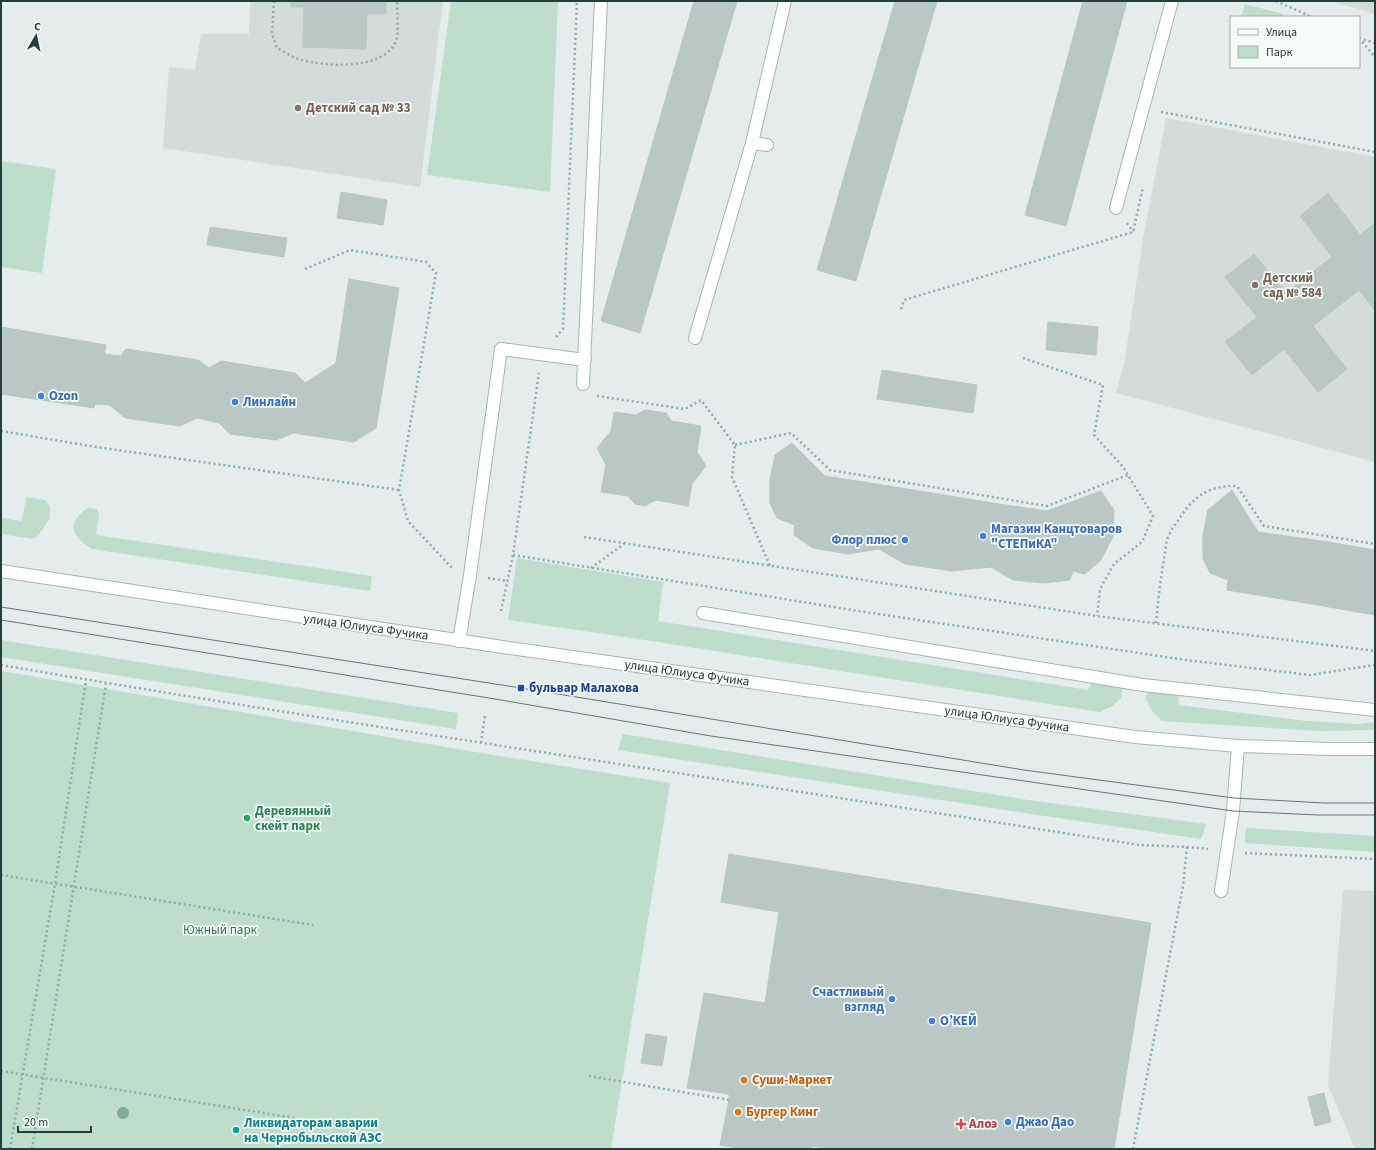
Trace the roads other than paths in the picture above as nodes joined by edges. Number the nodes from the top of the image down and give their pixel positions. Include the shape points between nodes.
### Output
1 (601, 1) edge
2 (785, 1) edge
3 (1172, 1) edge
4 (752, 143) junction
5 (767, 145) dead end
6 (1116, 208) dead end
7 (695, 338) dead end
8 (585, 360) junction
9 (584, 384) dead end
10 (1, 572) edge
11 (703, 613) dead end
12 (459, 641) junction
13 (1375, 710) edge
14 (1238, 746) junction
15 (1375, 749) edge
16 (1221, 891) dead end

1 - 8 street
2 - 4 street
3 - 6 street
4 - 5 street
4 - 7 street
8 - 9 street
8 - 12 street via 501,349
10 - 12 street, улица Юлиуса Фучика
11 - 13 street via 1143,684
12 - 14 street, улица Юлиуса Фучика via 1135,737
14 - 15 street, улица Юлиуса Фучика
14 - 16 street via 1234,805

